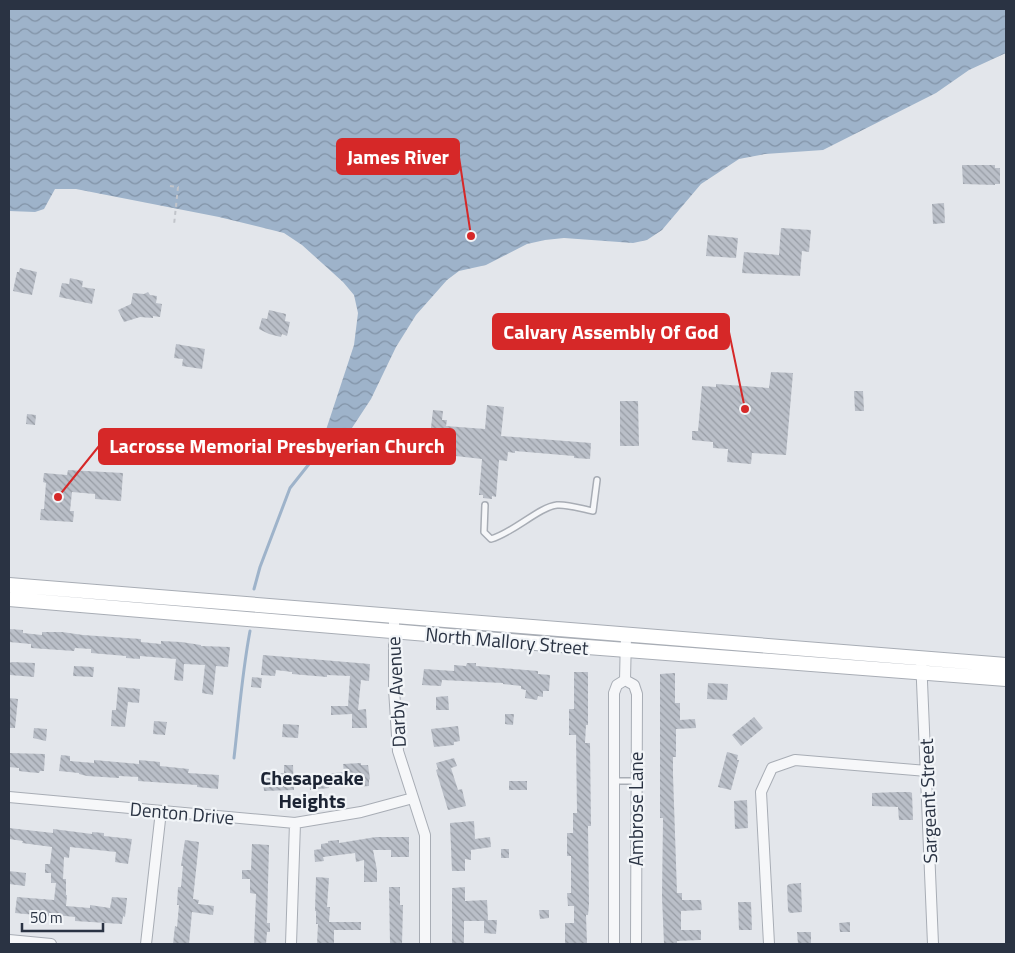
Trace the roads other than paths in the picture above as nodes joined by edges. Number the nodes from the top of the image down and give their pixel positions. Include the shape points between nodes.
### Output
1 (597, 480) dead end
2 (485, 505) dead end
3 (9, 585) edge
4 (9, 599) edge
5 (394, 616) junction
6 (393, 631) junction
7 (626, 635) junction
8 (626, 650) junction
9 (921, 658) junction
10 (1006, 665) edge
11 (922, 673) junction
12 (1006, 679) edge
13 (625, 680) junction
14 (926, 770) junction
15 (636, 781) junction
16 (614, 782) junction
17 (9, 797) edge
18 (413, 798) junction
19 (161, 811) junction
20 (295, 823) junction
21 (9, 940) edge
22 (51, 944) edge
23 (146, 944) edge
24 (291, 944) edge
25 (425, 944) edge
26 (614, 944) edge
27 (636, 944) edge
28 (769, 944) edge
29 (933, 944) edge

1 - 2 lane via 592,511 560,504 491,539 484,532
3 - 5 main road, North Mallory Street
4 - 6 main road, North Mallory Street
5 - 6 street, Darby Avenue
5 - 7 main road, North Mallory Street
6 - 8 main road, North Mallory Street
6 - 18 street, Darby Avenue via 398,752
7 - 8 street, Ambrose Lane
7 - 9 main road, North Mallory Street
8 - 11 main road, North Mallory Street
8 - 13 street, Ambrose Lane
9 - 10 main road, North Mallory Street
9 - 11 street, Sargeant Street
11 - 12 main road, North Mallory Street
11 - 14 street, Sargeant Street
13 - 15 street, Ambrose Lane via 634,685 637,694
13 - 16 street, Ambrose Lane via 619,682 614,690
14 - 28 street via 795,760 772,768 761,792
14 - 29 street, Sargeant Street
15 - 16 lane
15 - 27 street, Ambrose Lane
16 - 26 street, Ambrose Lane
17 - 19 street, Denton Drive
18 - 20 street, Denton Drive via 361,812
18 - 25 street, Darby Avenue via 425,835
19 - 20 street, Denton Drive
19 - 23 street
20 - 24 street
21 - 22 street

